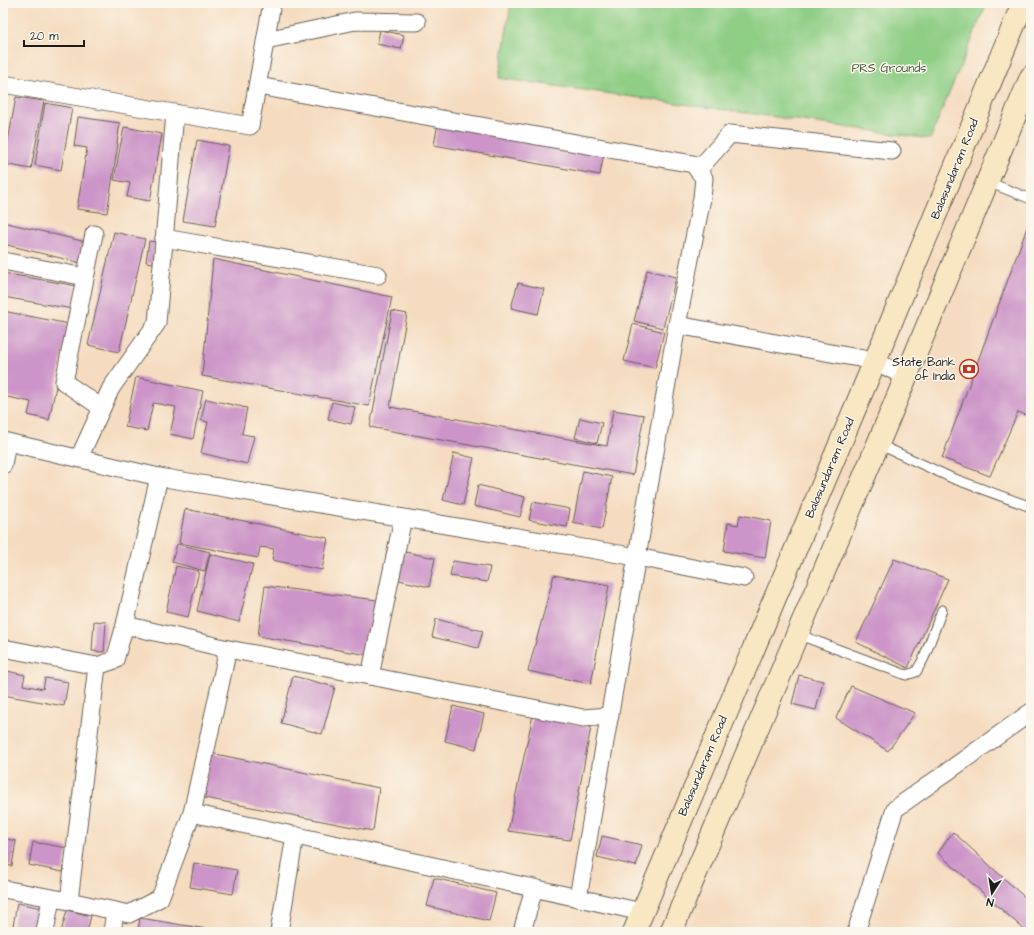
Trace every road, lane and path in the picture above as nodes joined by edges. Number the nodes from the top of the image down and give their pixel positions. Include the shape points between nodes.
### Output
1 (272, 3) edge
2 (1023, 3) edge
3 (417, 22) dead end
4 (266, 40) junction
5 (1031, 77) edge
6 (3, 84) edge
7 (258, 86) junction
8 (175, 113) junction
9 (892, 151) dead end
10 (698, 170) junction
11 (988, 182) junction
12 (1031, 199) edge
13 (94, 234) dead end
14 (164, 238) junction
15 (3, 262) edge
16 (378, 275) dead end
17 (85, 277) junction
18 (677, 325) junction
19 (875, 361) junction
20 (906, 377) junction
21 (102, 408) junction
22 (5, 442) edge
23 (878, 444) junction
24 (79, 458) junction
25 (3, 464) edge
26 (159, 477) junction
27 (1031, 507) edge
28 (403, 518) junction
29 (637, 557) junction
30 (744, 578) dead end
31 (942, 610) dead end
32 (125, 625) junction
33 (797, 634) junction
34 (3, 648) edge
35 (228, 649) junction
36 (97, 666) junction
37 (370, 676) junction
38 (1031, 712) edge
39 (610, 716) junction
40 (192, 813) junction
41 (295, 835) junction
42 (534, 888) junction
43 (3, 889) edge
44 (51, 898) junction
45 (578, 898) junction
46 (69, 901) junction
47 (115, 911) junction
48 (642, 912) junction
49 (44, 932) edge
50 (112, 932) edge
51 (279, 932) edge
52 (522, 932) edge
53 (634, 932) edge
54 (671, 932) edge
55 (856, 932) edge

1 - 4 street
2 - 19 main road, Balasundaram Road
3 - 4 street via 355,21
4 - 7 street
5 - 11 main road
6 - 8 street
7 - 8 street via 250,126
7 - 10 street via 693,164
8 - 14 street
9 - 10 street via 730,134
10 - 18 street via 704,178 702,198
11 - 12 lane
11 - 20 main road
13 - 17 street
14 - 16 street
14 - 21 street via 157,323 110,388
15 - 17 street
17 - 21 street via 64,382
18 - 19 street
18 - 29 street
19 - 20 street
19 - 48 main road, Balasundaram Road
20 - 23 main road
21 - 24 street
22 - 24 street
22 - 25 street
23 - 27 lane via 952,478
23 - 33 main road
24 - 26 street
26 - 28 street
26 - 32 street
28 - 29 street
28 - 37 street
29 - 30 street
29 - 39 street
31 - 33 lane via 924,658 916,672 906,675
32 - 35 street
32 - 36 street via 115,660
33 - 54 main road
34 - 36 street
35 - 37 street
35 - 40 street
36 - 46 street
37 - 39 street via 583,718
38 - 55 street via 894,809
39 - 45 street
40 - 41 street
40 - 47 street via 160,898 129,914
41 - 42 street
41 - 51 street
42 - 45 street
42 - 52 street
43 - 44 street
44 - 46 street
44 - 49 street
45 - 48 street
46 - 47 street
47 - 50 street
48 - 53 main road, Balasundaram Road

